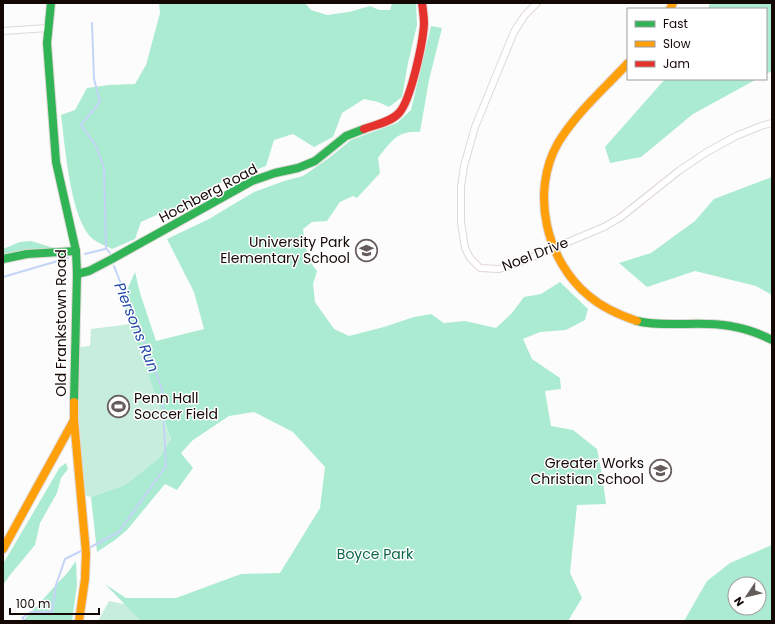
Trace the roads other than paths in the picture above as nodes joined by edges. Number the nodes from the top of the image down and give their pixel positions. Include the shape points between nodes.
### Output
1 (51, 3) edge
2 (422, 3) edge
3 (537, 3) edge
4 (48, 28) junction
5 (3, 30) edge
6 (627, 64) edge
7 (772, 123) edge
8 (553, 248) junction
9 (76, 251) junction
10 (3, 259) edge
11 (77, 274) junction
12 (772, 340) edge
13 (74, 420) junction
14 (3, 549) edge
15 (79, 621) edge

1 - 4 street, Old Frankstown Road
2 - 11 street, Hochberg Road via 424,24 416,68 407,99 400,112 392,119 346,136 315,161 252,181 112,259
3 - 8 street, Noel Drive via 514,32 475,127 464,166 461,222 465,248 480,268 499,269
4 - 5 street
4 - 9 street, Old Frankstown Road via 48,68 56,162
6 - 8 street via 568,129 553,154 546,178 544,201 546,226
7 - 8 street, Noel Drive via 736,136 707,152 604,227
8 - 12 street via 565,272 580,290 598,304 621,316 637,322 654,324 734,325
9 - 10 street via 27,254
9 - 11 street, Old Frankstown Road
11 - 13 street, Old Frankstown Road
13 - 14 street
13 - 15 street, Old Frankstown Road via 85,550 85,579

